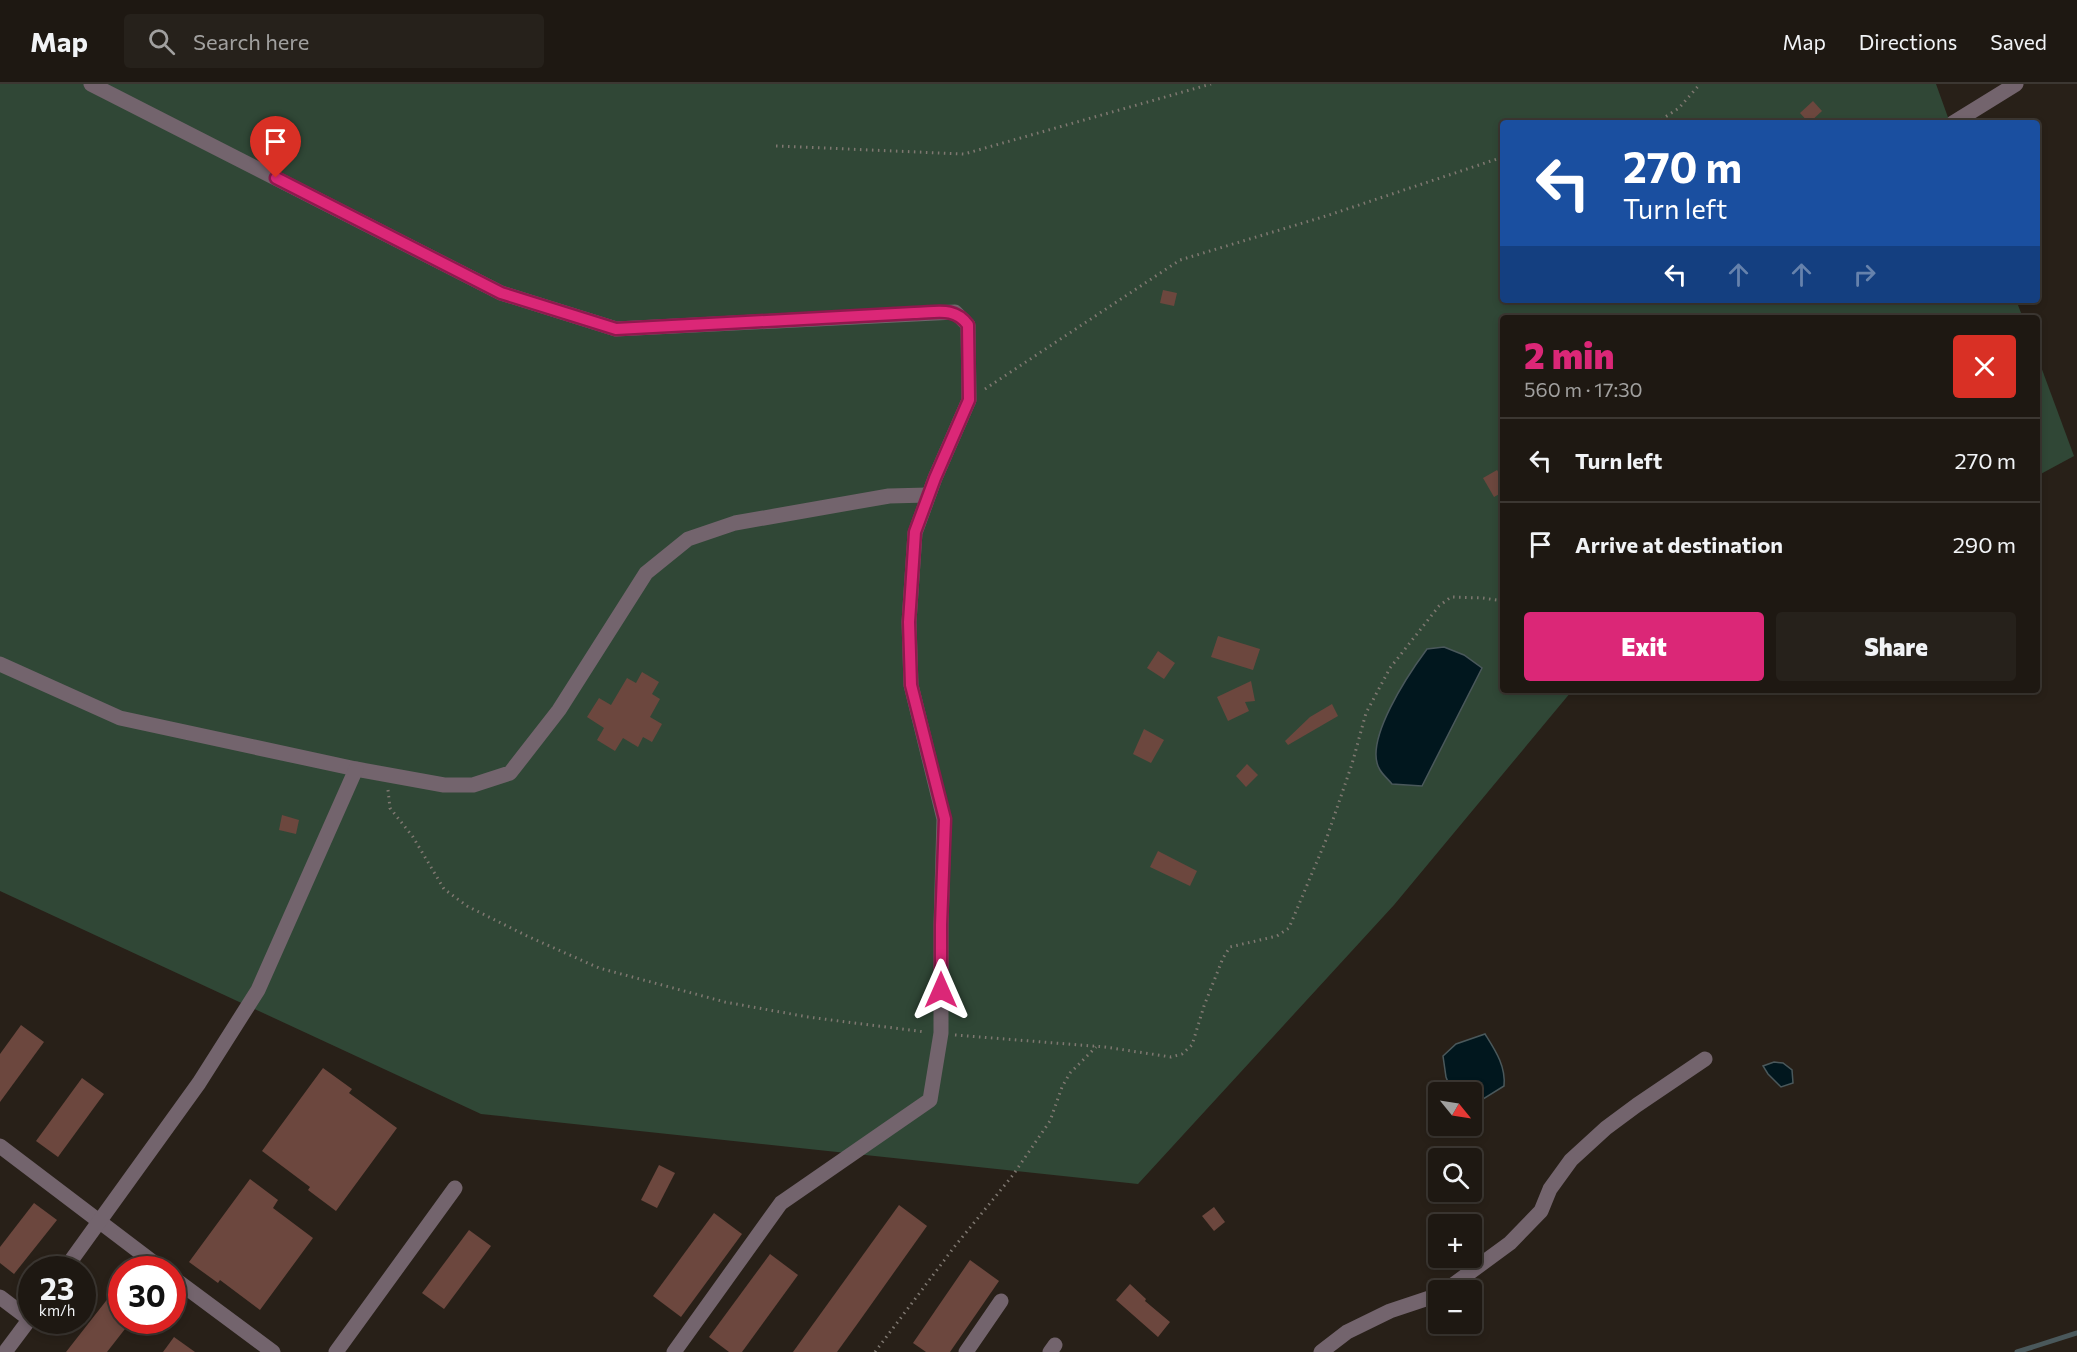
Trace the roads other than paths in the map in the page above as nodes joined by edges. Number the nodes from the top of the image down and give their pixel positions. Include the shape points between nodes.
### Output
1 (91, 84) edge
2 (2016, 84) edge
3 (1958, 120) edge
4 (928, 495) junction
5 (0, 664) edge
6 (356, 769) junction
7 (1706, 1059) dead end
8 (0, 1146) edge
9 (455, 1188) dead end
10 (99, 1222) junction
11 (74, 1256) edge
12 (145, 1256) edge
13 (1460, 1280) edge
14 (186, 1287) edge
15 (0, 1297) edge
16 (1428, 1298) edge
17 (1001, 1301) dead end
18 (18, 1309) edge
19 (18, 1334) edge
20 (5, 1352) edge
21 (273, 1352) edge
22 (336, 1352) edge
23 (674, 1352) edge
24 (966, 1352) edge
25 (1321, 1352) edge

1 - 4 street via 501,293 616,329 955,312 968,325 969,400
2 - 3 street
4 - 6 street via 889,496 735,524 688,539 646,573 559,710 510,773 473,785 444,785
4 - 23 street via 915,532 909,622 911,685 945,819 941,1034 930,1100 781,1203
5 - 6 street via 120,718
6 - 10 street via 258,990 199,1083
7 - 13 street via 1606,1128 1571,1160 1550,1189 1541,1211 1510,1243
8 - 10 street
9 - 22 street
10 - 11 street
10 - 12 street
14 - 21 street
15 - 18 street
16 - 25 street via 1347,1332
17 - 24 street
19 - 20 street

